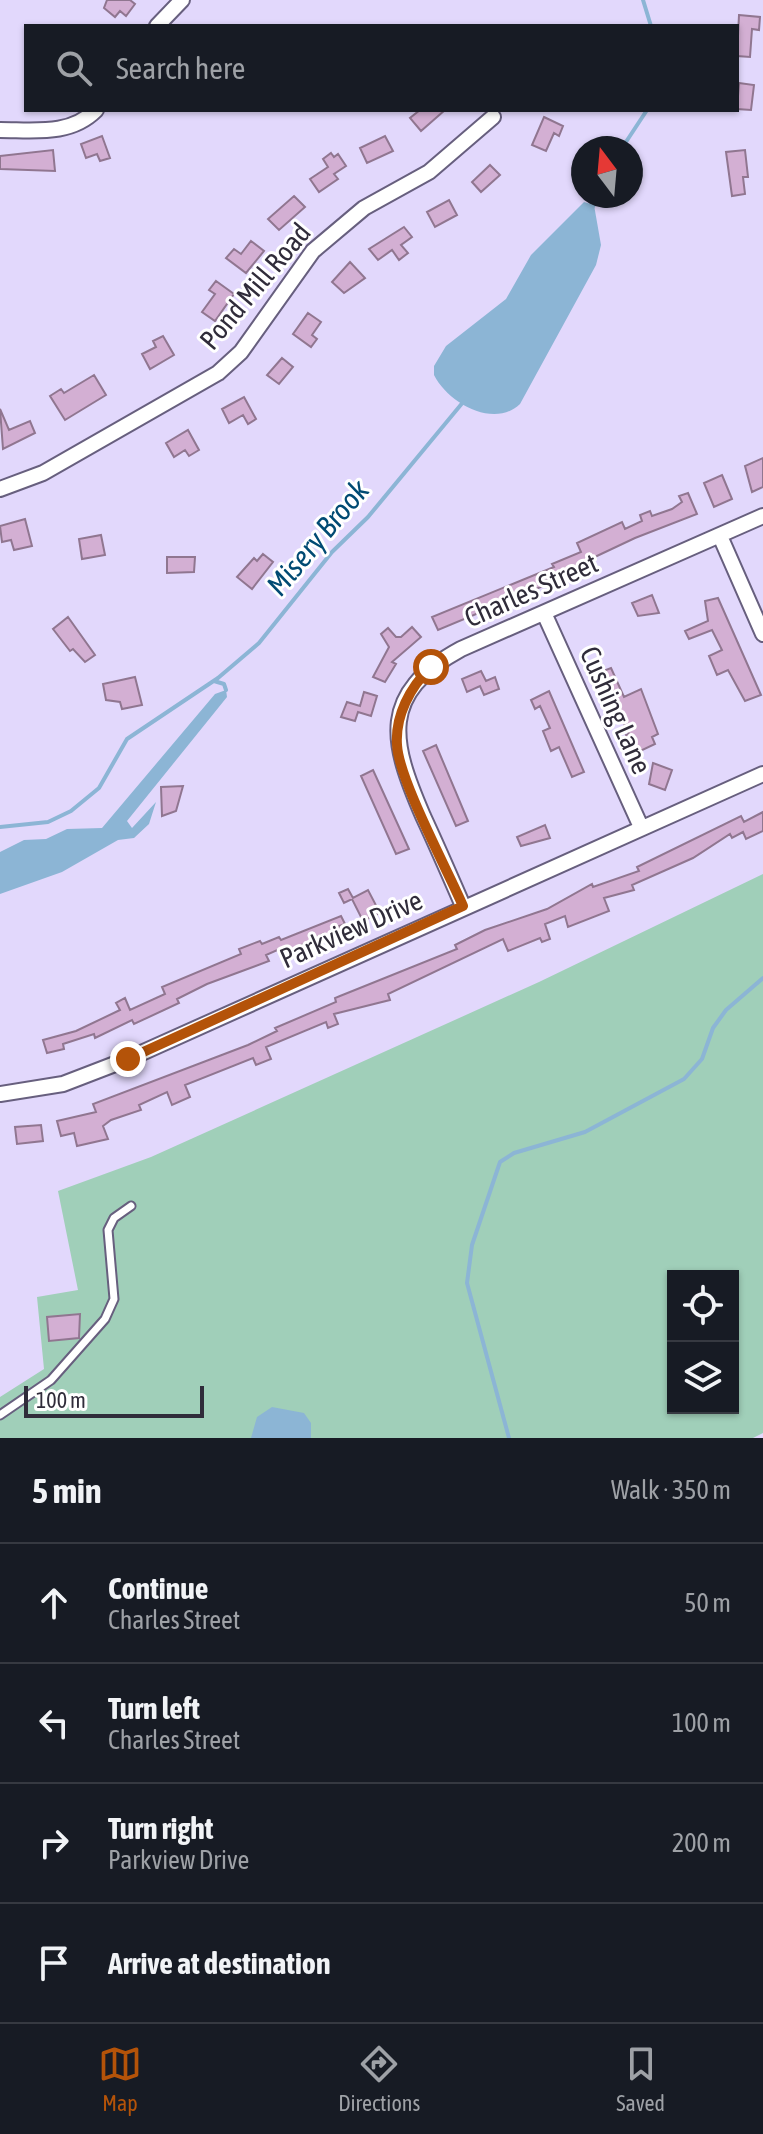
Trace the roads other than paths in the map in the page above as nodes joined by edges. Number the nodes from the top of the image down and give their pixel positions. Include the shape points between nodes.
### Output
1 (182, 0) edge
2 (159, 24) edge
3 (94, 112) edge
4 (493, 117) dead end
5 (0, 130) edge
6 (0, 489) edge
7 (763, 516) edge
8 (720, 536) junction
9 (544, 613) junction
10 (763, 634) edge
11 (763, 774) edge
12 (641, 827) junction
13 (463, 906) junction
14 (0, 1094) edge
15 (131, 1206) dead end
16 (0, 1415) edge

1 - 2 street
3 - 5 street via 64,129
4 - 6 street, Pond Mill Road via 429,172 364,208 313,251 241,352 218,373 43,473
7 - 8 street, Charles Street
8 - 9 street, Charles Street
8 - 10 street
9 - 12 street, Cushing Lane
9 - 13 street, Charles Street via 443,659 421,676 402,712 400,759
11 - 12 street, Parkview Drive
12 - 13 street, Parkview Drive
13 - 14 street, Parkview Drive via 93,1073 52,1087
15 - 16 lane via 108,1230 114,1299 105,1319 51,1380

